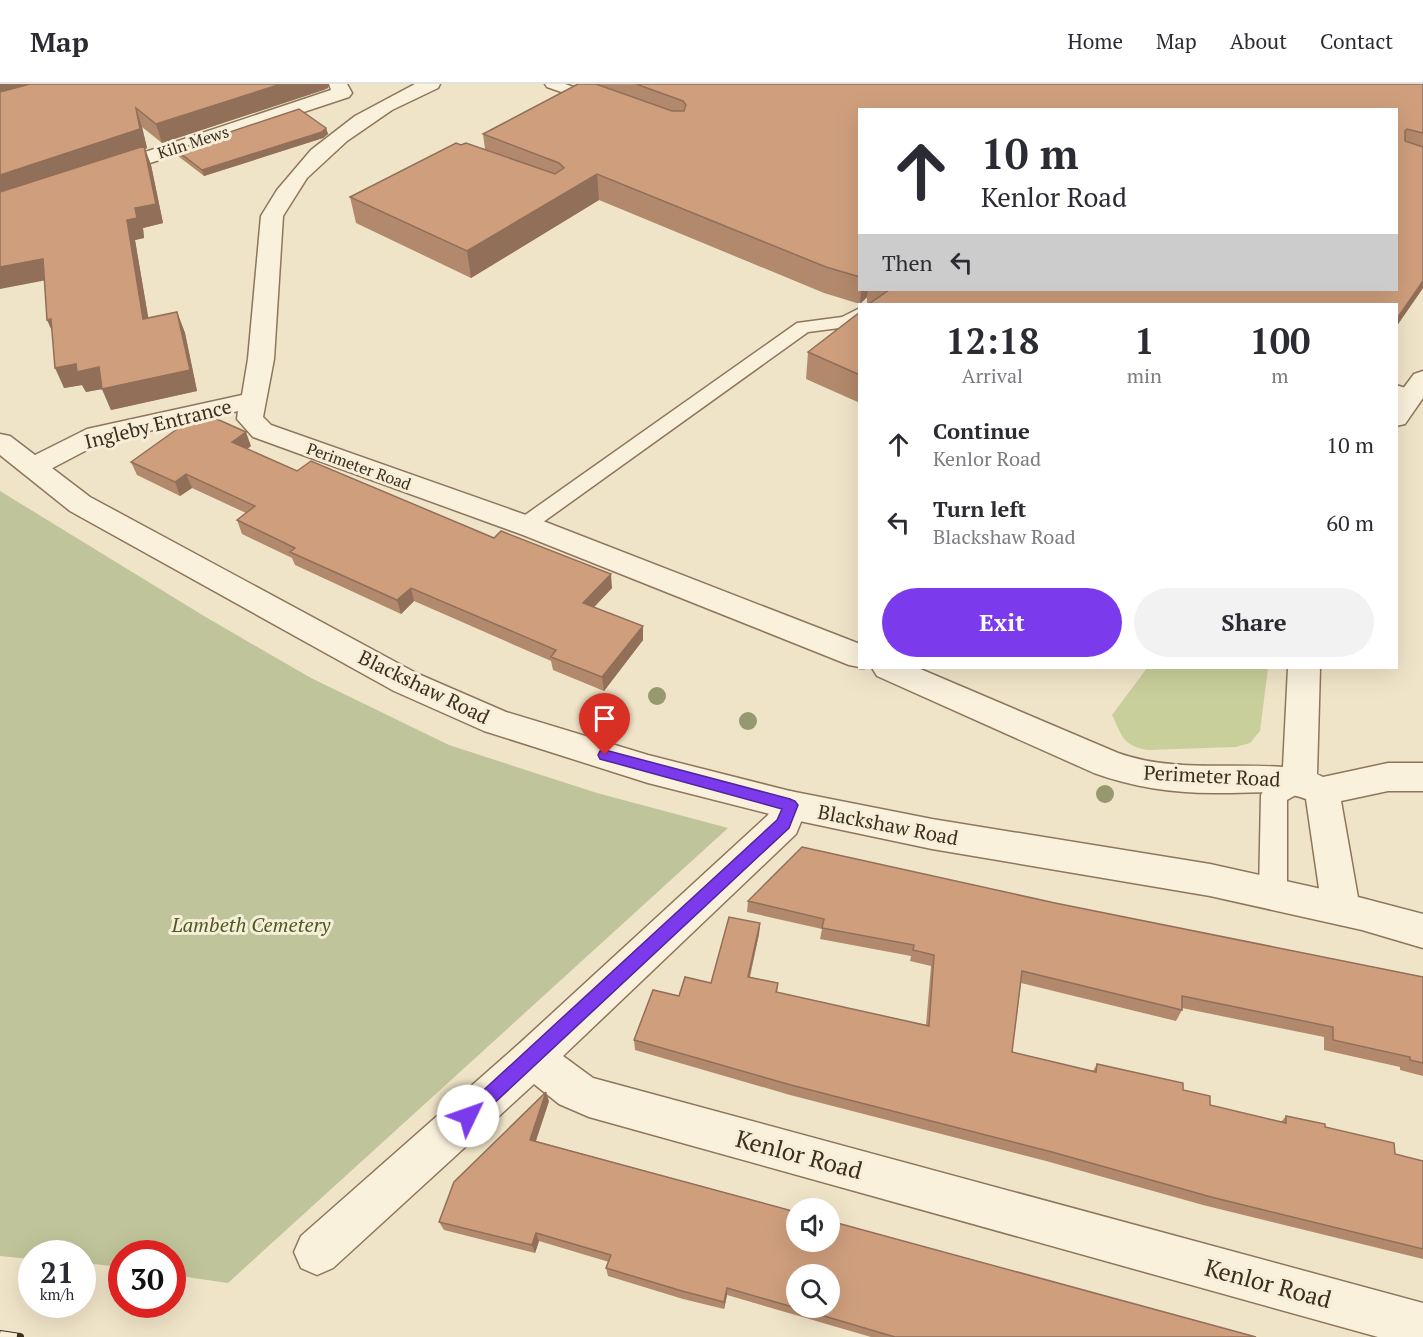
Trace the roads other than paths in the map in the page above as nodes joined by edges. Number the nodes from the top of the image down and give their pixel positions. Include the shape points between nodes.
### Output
1 (338, 84) edge
2 (430, 84) edge
3 (552, 84) edge
4 (588, 96) junction
5 (608, 104) edge
6 (564, 106) edge
7 (89, 177) edge
8 (858, 314) edge
9 (253, 400) junction
10 (0, 442) edge
11 (33, 467) junction
12 (525, 525) junction
13 (858, 656) edge
14 (890, 669) edge
15 (1304, 669) edge
16 (1423, 777) edge
17 (1311, 786) junction
18 (790, 805) junction
19 (1273, 894) junction
20 (1341, 909) junction
21 (1423, 931) edge
22 (535, 1056) junction
23 (317, 1252) dead end
24 (1423, 1326) edge

1 - 7 street, Kiln Mews via 342,93
2 - 9 street, Perimeter Road via 399,96 324,149 298,174 278,204 272,216 261,359
3 - 4 lane
4 - 5 lane
4 - 6 lane
8 - 12 lane via 847,322 802,327
9 - 11 street, Ingleby Entrance via 96,435
9 - 12 street, Perimeter Road via 250,418 262,430
10 - 11 street, Blackshaw Road
11 - 18 street, Blackshaw Road via 80,504 405,682 496,722 648,769
12 - 13 street, Perimeter Road
14 - 17 street, Perimeter Road via 1140,774
15 - 17 street, Perimeter Road
16 - 17 street
17 - 19 lane via 1274,795
17 - 20 street
18 - 19 street, Blackshaw Road
18 - 22 street via 783,824
19 - 20 street, Blackshaw Road
20 - 21 street, Blackshaw Road
22 - 23 street
22 - 24 street, Kenlor Road via 571,1089 590,1097

